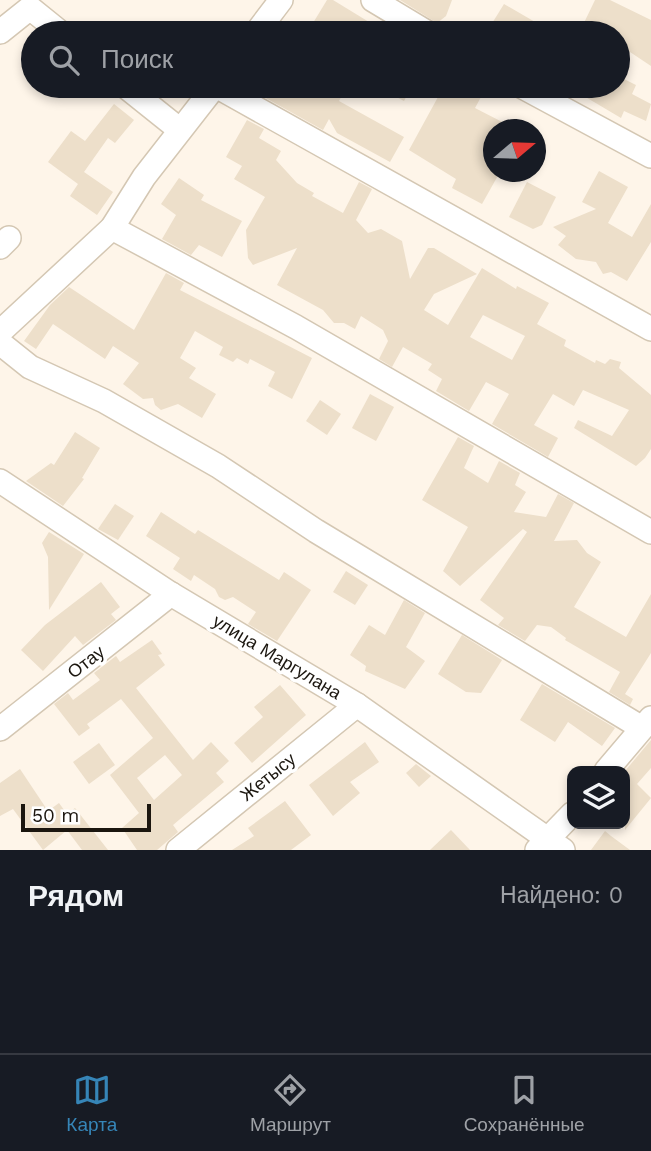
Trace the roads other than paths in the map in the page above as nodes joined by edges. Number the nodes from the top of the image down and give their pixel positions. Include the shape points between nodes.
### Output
1 (281, 0) edge
2 (373, 0) edge
3 (46, 21) edge
4 (265, 21) edge
5 (408, 21) edge
6 (0, 32) edge
7 (140, 98) edge
8 (206, 98) edge
9 (237, 98) edge
10 (543, 98) edge
11 (180, 130) junction
12 (651, 156) edge
13 (112, 228) junction
14 (651, 330) edge
15 (0, 332) edge
16 (0, 344) edge
17 (0, 481) edge
18 (651, 532) edge
19 (172, 594) junction
20 (357, 705) junction
21 (647, 723) edge
22 (0, 729) edge
23 (610, 766) edge
24 (567, 821) edge
25 (550, 846) edge
26 (178, 850) edge

1 - 4 street
2 - 5 street
3 - 6 street via 30,8
7 - 11 street
8 - 11 street
9 - 14 street
10 - 12 street
11 - 13 street
13 - 15 street
13 - 18 street via 296,327
16 - 21 street via 30,367 104,401 218,466 327,537
17 - 19 street, улица Маргулана
19 - 20 street, улица Маргулана
19 - 22 street, Отау
20 - 25 street, улица Маргулана
20 - 26 street, Жетысу
21 - 23 street
24 - 25 street

